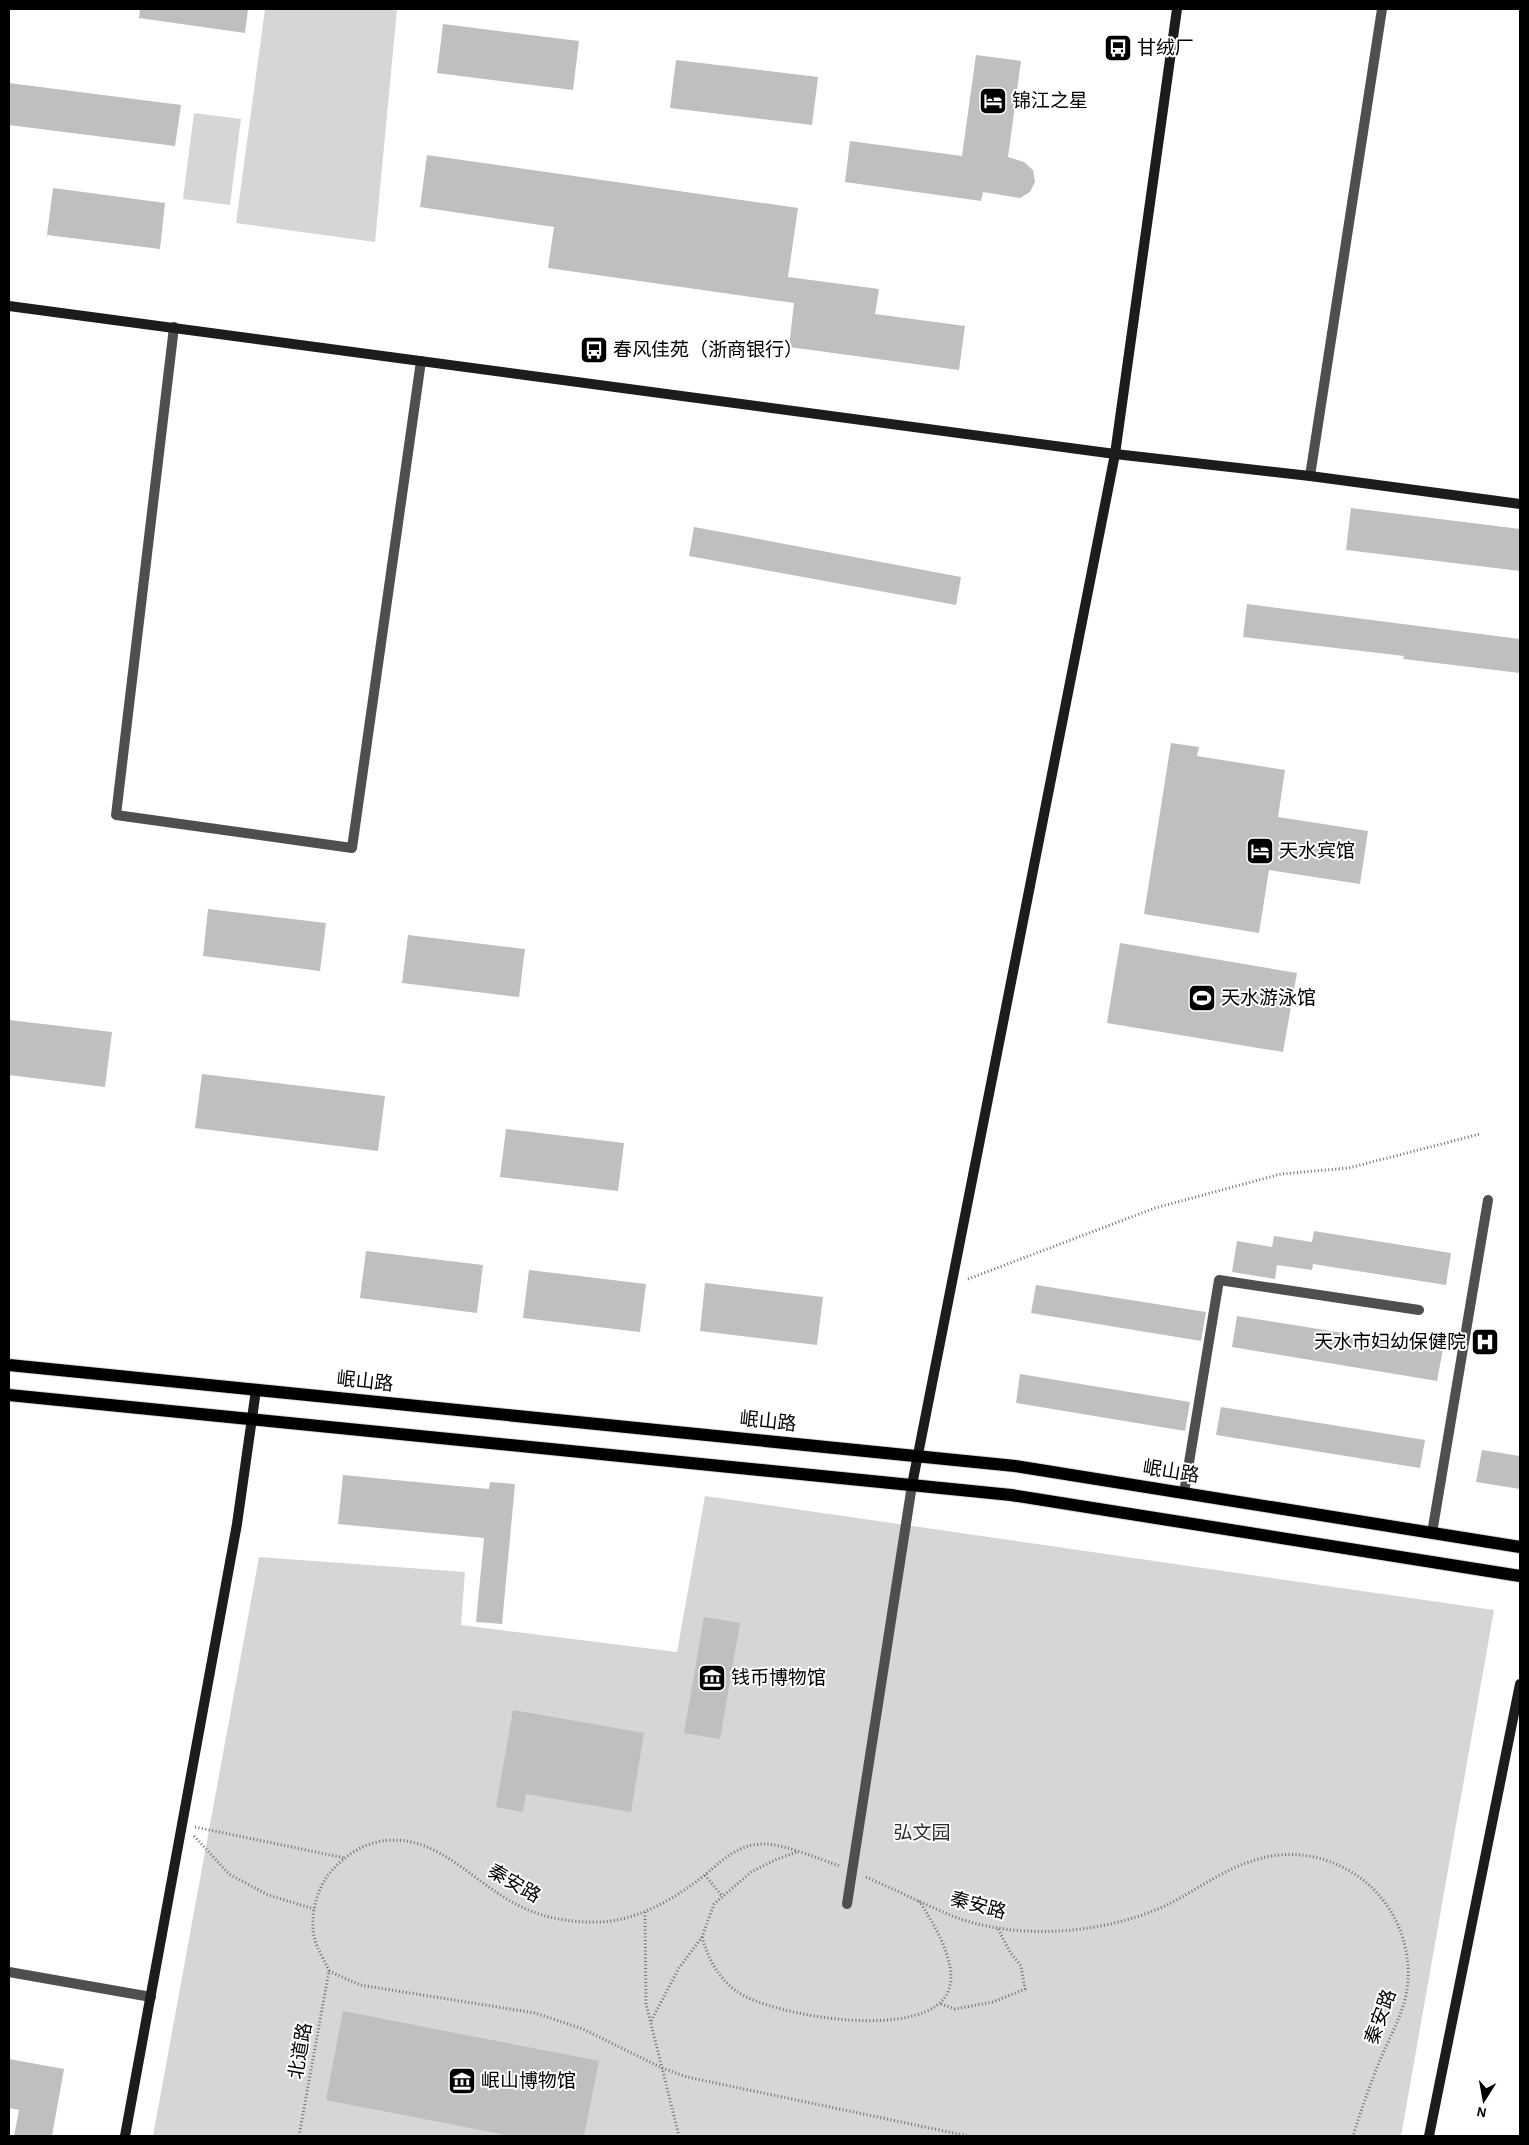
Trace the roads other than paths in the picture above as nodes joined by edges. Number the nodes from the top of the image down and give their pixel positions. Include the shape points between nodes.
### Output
1 (1177, 9) edge
2 (1382, 9) edge
3 (9, 306) edge
4 (174, 327) junction
5 (421, 360) junction
6 (1115, 454) junction
7 (1310, 476) junction
8 (1520, 504) edge
9 (1488, 1200) dead end
10 (1419, 1310) dead end
11 (9, 1365) edge
12 (256, 1390) junction
13 (9, 1395) edge
14 (253, 1419) junction
15 (917, 1455) junction
16 (912, 1485) junction
17 (1184, 1493) junction
18 (1432, 1533) junction
19 (1520, 1547) edge
20 (1520, 1576) edge
21 (1520, 1684) edge
22 (847, 1904) dead end
23 (9, 1972) edge
24 (151, 1997) junction
25 (125, 2136) edge
26 (1429, 2136) edge

1 - 6 street
2 - 7 street
3 - 4 street
4 - 5 street
4 - 5 street via 116,815 352,848
5 - 6 street
6 - 7 street
6 - 15 street
7 - 8 street
9 - 18 street
10 - 17 street via 1219,1280
11 - 12 main road, 岷山路
12 - 14 street
12 - 15 main road, 岷山路
13 - 14 main road
14 - 16 main road
14 - 24 street
15 - 16 street
15 - 17 main road, 岷山路 via 1015,1466
16 - 20 main road via 1011,1495
16 - 22 street
17 - 18 main road, 岷山路
18 - 19 main road, 岷山路
21 - 26 street
23 - 24 street
24 - 25 street

